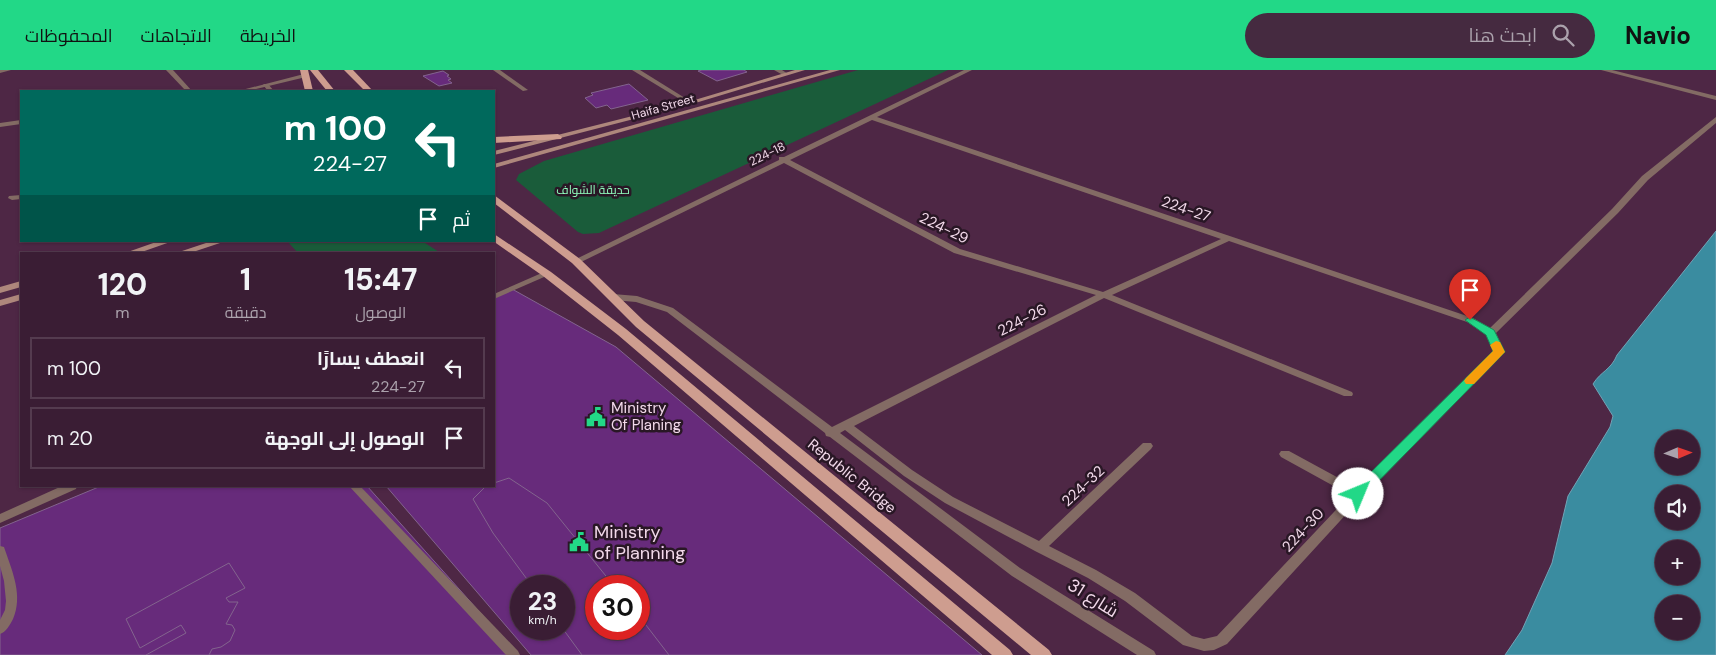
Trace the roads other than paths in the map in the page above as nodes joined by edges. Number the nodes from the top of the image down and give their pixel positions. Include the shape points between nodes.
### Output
1 (8, 70) edge
2 (169, 70) edge
3 (314, 70) edge
4 (348, 70) edge
5 (496, 70) edge
6 (635, 70) edge
7 (777, 70) edge
8 (802, 70) edge
9 (837, 70) edge
10 (969, 70) edge
11 (1604, 70) edge
12 (0, 71) edge
13 (304, 73) edge
14 (785, 74) junction
15 (266, 85) junction
16 (188, 90) edge
17 (245, 90) edge
18 (270, 90) edge
19 (309, 90) edge
20 (329, 90) edge
21 (368, 90) edge
22 (525, 90) dead end
23 (1716, 98) edge
24 (690, 103) junction
25 (870, 117) junction
26 (1716, 119) edge
27 (20, 122) edge
28 (0, 125) edge
29 (558, 137) junction
30 (495, 140) edge
31 (495, 153) edge
32 (782, 159) junction
33 (495, 166) edge
34 (495, 199) edge
35 (495, 238) edge
36 (1229, 238) junction
37 (166, 242) edge
38 (219, 242) edge
39 (133, 252) edge
40 (184, 252) edge
41 (576, 261) junction
42 (547, 274) junction
43 (20, 284) edge
44 (0, 290) edge
45 (1104, 295) junction
46 (20, 297) edge
47 (495, 297) edge
48 (613, 297) junction
49 (0, 303) edge
50 (1490, 333) junction
51 (1348, 394) dead end
52 (846, 425) junction
53 (830, 433) junction
54 (1147, 446) dead end
55 (1285, 454) dead end
56 (70, 487) edge
57 (355, 487) edge
58 (1358, 494) junction
59 (0, 519) edge
60 (1039, 548) junction
61 (0, 550) edge
62 (0, 630) edge
63 (514, 655) edge
64 (1004, 655) edge
65 (1043, 655) edge
66 (1149, 655) edge

1 - 12 street
2 - 16 street
3 - 20 main road
4 - 21 main road
5 - 22 street
6 - 24 street
7 - 14 street
8 - 14 main road, Haifa Street
9 - 33 main road, Haifa Street
10 - 25 street, 224-18
11 - 23 street
13 - 15 street
13 - 19 main road
14 - 24 main road, Haifa Street
15 - 17 street
15 - 18 lane
24 - 29 main road, Haifa Street
25 - 32 street, 224-18
25 - 36 street, 224-27
26 - 50 street via 1645,178
27 - 28 street
29 - 30 main road
29 - 31 main road, Haifa Street
32 - 41 street, 224-18
32 - 45 street, 224-29 via 957,251
34 - 41 main road, Republic Bridge
35 - 42 main road
36 - 45 street, 224-26
36 - 50 street, 224-27 via 1470,320
37 - 39 main road
38 - 40 main road
41 - 48 main road, Republic Bridge
42 - 47 lane
42 - 64 main road via 622,332
43 - 44 main road
45 - 51 street, 224-29
45 - 52 street, 224-26
46 - 49 main road
48 - 53 street, شارع 31 via 637,299 670,310
48 - 65 main road, Republic Bridge via 640,324
50 - 58 street, 224-30 via 1499,352
52 - 53 street, 224-26
52 - 60 street via 949,500
53 - 66 street, شارع 31 via 1016,572
54 - 60 street, 224-32
55 - 58 street
56 - 59 lane
57 - 63 lane
58 - 60 street, 224-30 via 1222,640 1214,644 1188,641 1130,597
61 - 62 lane via 13,590 13,606

